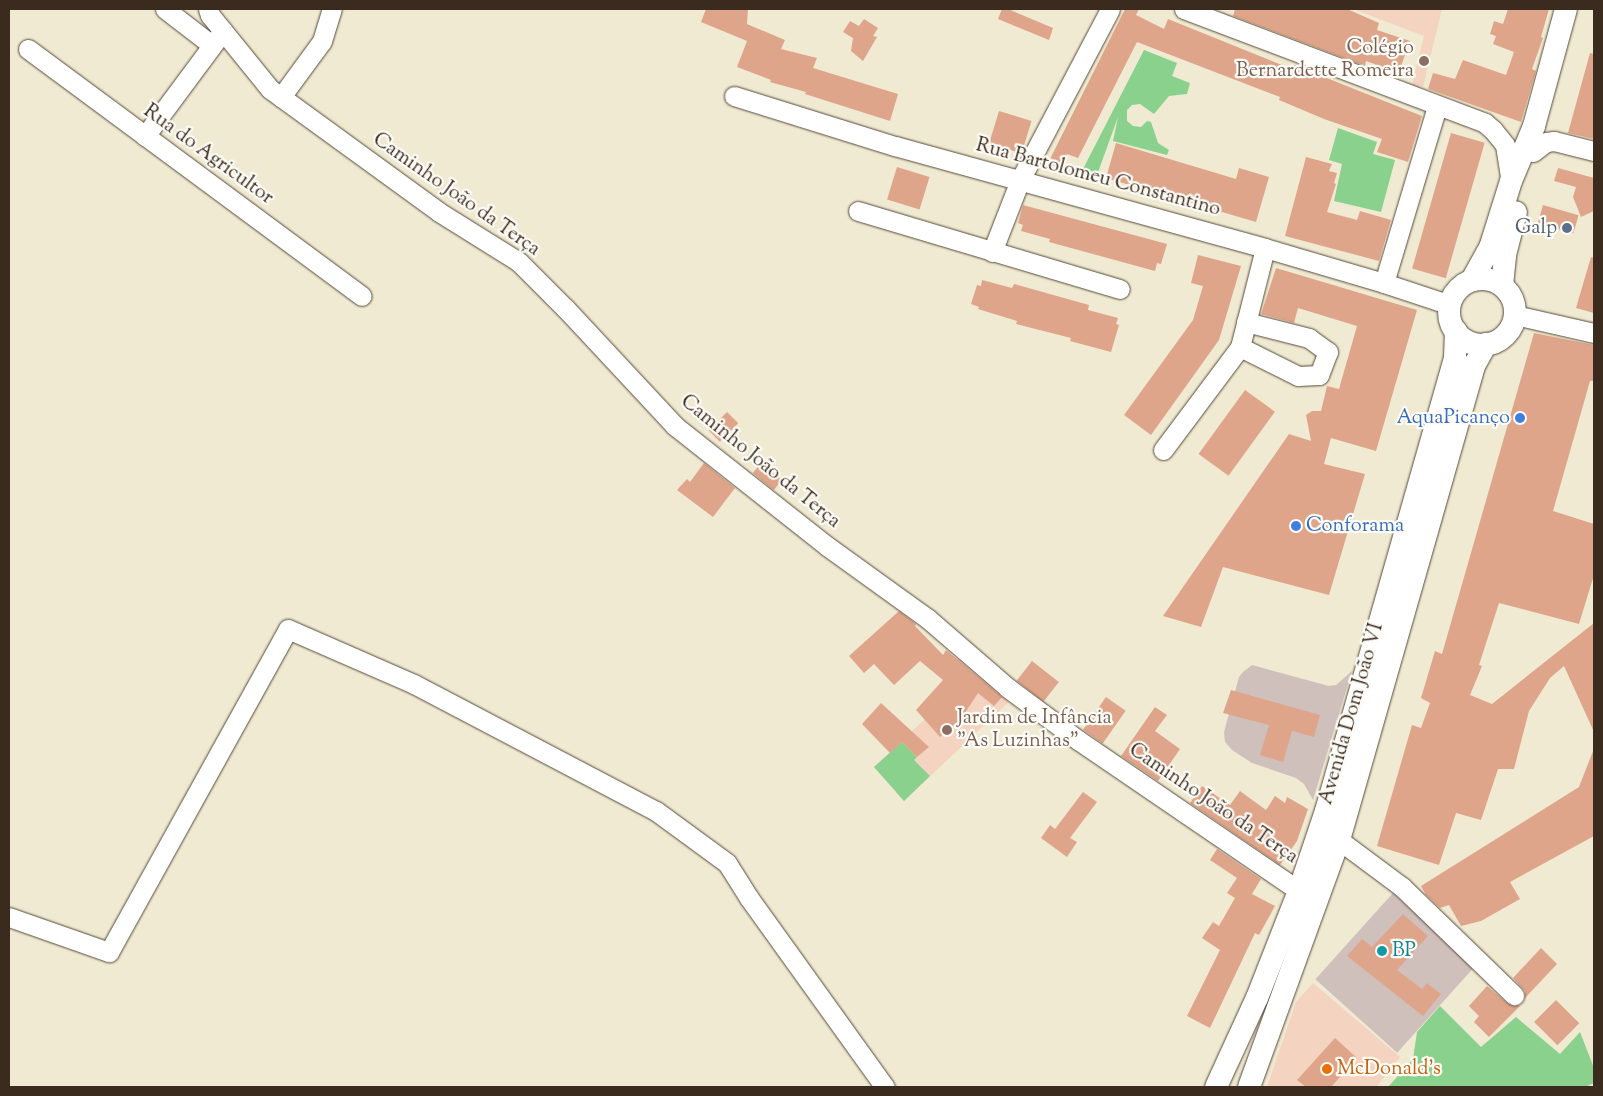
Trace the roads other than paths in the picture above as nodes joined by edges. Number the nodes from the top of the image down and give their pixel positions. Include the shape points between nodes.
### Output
1 (165, 9) edge
2 (208, 9) edge
3 (332, 9) edge
4 (1110, 9) edge
5 (1184, 9) edge
6 (1566, 9) edge
7 (218, 38) junction
8 (28, 49) dead end
9 (734, 96) dead end
10 (281, 97) junction
11 (1438, 106) junction
12 (1534, 126) junction
13 (145, 136) junction
14 (1594, 151) edge
15 (1533, 152) junction
16 (1020, 180) junction
17 (1511, 181) junction
18 (858, 211) dead end
19 (1265, 248) junction
20 (992, 252) junction
21 (1472, 280) junction
22 (1384, 283) junction
23 (1502, 285) junction
24 (1120, 289) dead end
25 (362, 296) dead end
26 (1450, 305) junction
27 (1516, 315) junction
28 (1246, 322) junction
29 (1456, 331) junction
30 (1594, 334) edge
31 (1486, 344) junction
32 (1240, 347) junction
33 (1164, 450) dead end
34 (1339, 840) junction
35 (1299, 891) junction
36 (9, 917) edge
37 (1514, 996) dead end
38 (885, 1087) edge
39 (1216, 1087) edge
40 (1249, 1087) edge

1 - 7 street
2 - 7 street, Caminho João da Terça
3 - 10 street via 322,41
4 - 16 street
5 - 11 street
6 - 12 main road
7 - 10 street, Caminho João da Terça
7 - 13 street
8 - 13 street, Rua do Agricultor
9 - 16 street, Rua Bartolomeu Constantino via 895,146
10 - 35 street, Caminho João da Terça via 439,212 519,262 675,426 827,546 926,618 1008,688 1078,740
11 - 17 street via 1485,123 1493,130 1505,145
11 - 22 street
12 - 15 main road
12 - 17 main road
13 - 25 street, Rua do Agricultor
14 - 15 street via 1554,141 1546,142
15 - 23 main road via 1509,237
16 - 19 street, Rua Bartolomeu Constantino
16 - 20 street
17 - 21 main road via 1490,248
18 - 20 street
19 - 22 street, Rua Bartolomeu Constantino
19 - 28 street
20 - 24 street
21 - 23 main road via 1482,278
21 - 26 main road via 1454,294
22 - 26 street, Rua Bartolomeu Constantino
23 - 27 main road via 1510,293
26 - 29 main road via 1449,314
27 - 30 street
27 - 31 main road via 1507,334
28 - 32 street
28 - 32 street via 1309,338 1328,352 1319,376 1298,376
29 - 31 main road via 1471,343
29 - 35 main road, Avenida Dom João VI via 1455,359 1326,811
31 - 34 main road, Avenida Dom João VI via 1475,364
32 - 33 street
34 - 37 street via 1402,887
34 - 40 main road, Avenida Dom João VI
35 - 39 main road, Avenida Dom João VI via 1257,998
36 - 38 street via 109,952 288,629 414,684 656,811 727,863

